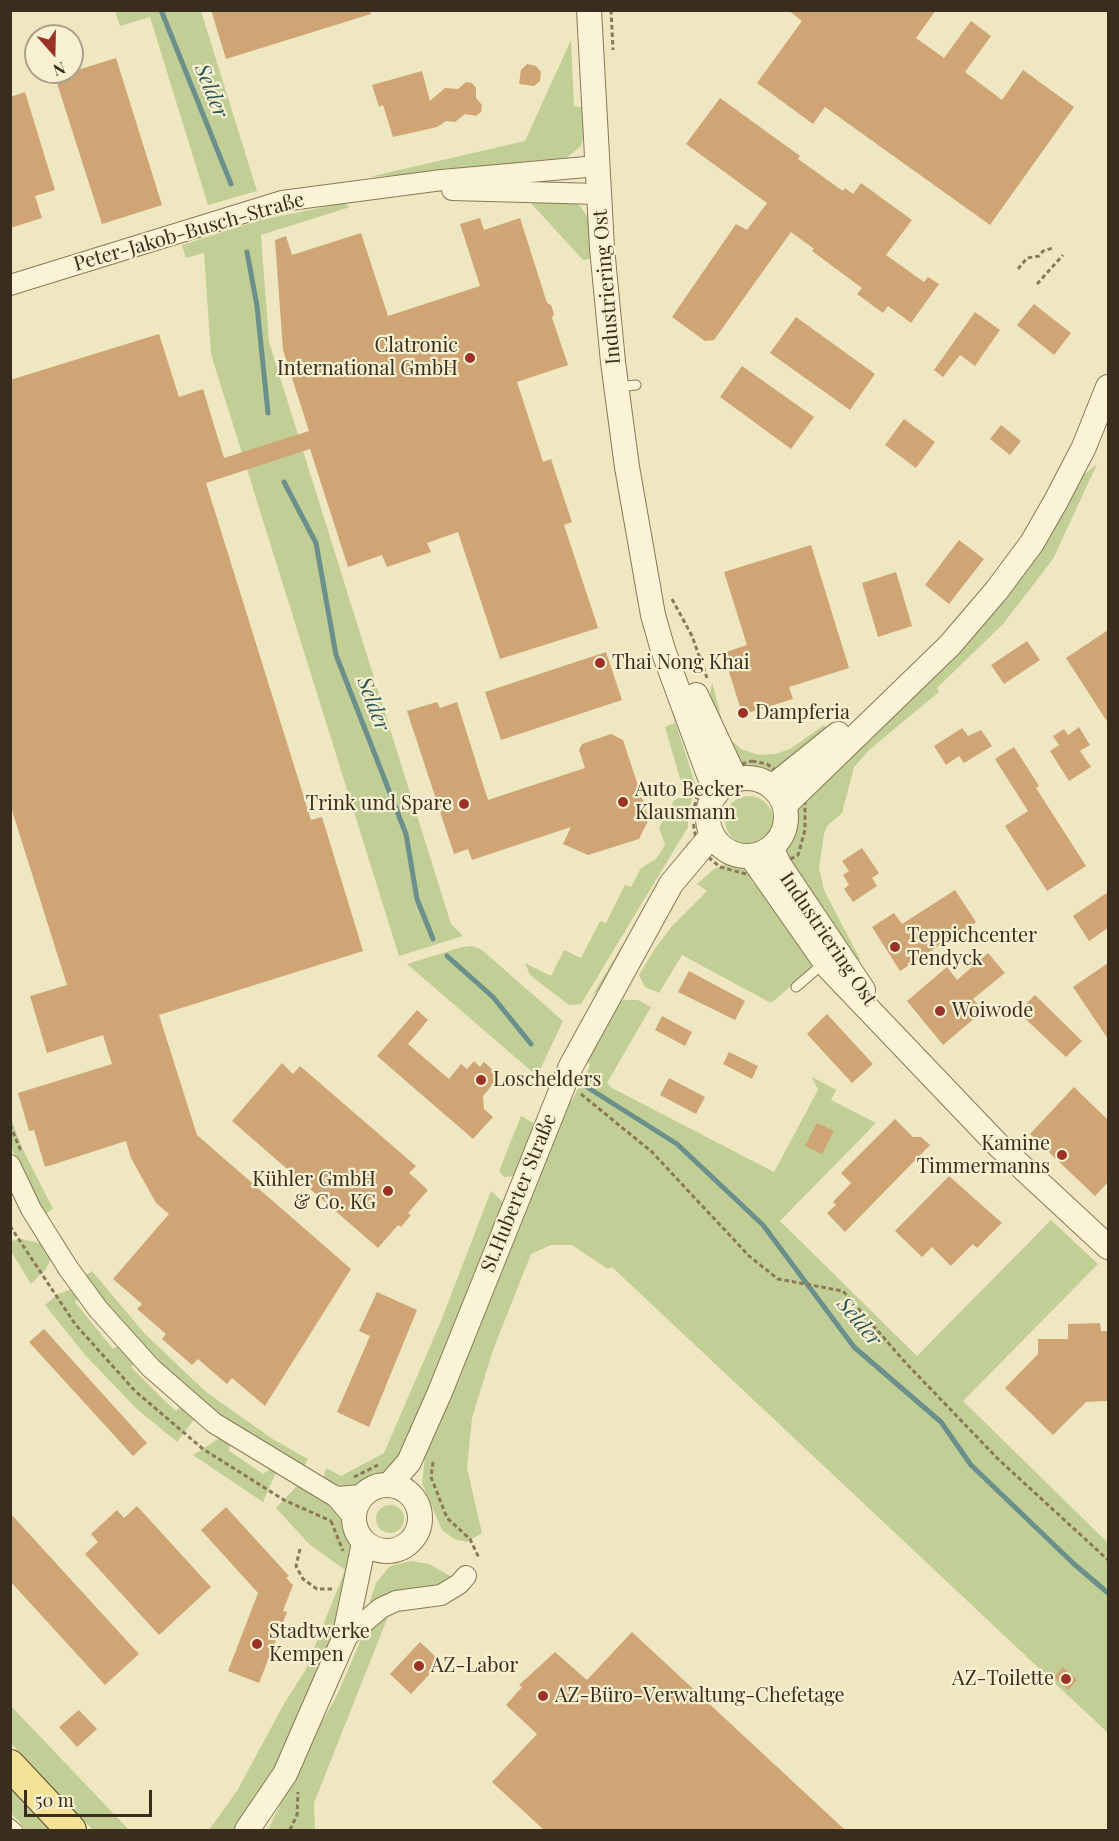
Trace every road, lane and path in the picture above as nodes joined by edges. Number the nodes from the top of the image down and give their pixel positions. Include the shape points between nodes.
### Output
1 (589, 10) edge
2 (597, 166) junction
3 (405, 187) junction
4 (598, 194) junction
5 (1053, 248) dead end
6 (1063, 255) dead end
7 (1018, 268) dead end
8 (1037, 284) dead end
9 (10, 285) edge
10 (1108, 387) edge
11 (646, 562) junction
12 (738, 772) junction
13 (777, 787) junction
14 (709, 792) junction
15 (711, 838) junction
16 (761, 852) junction
17 (798, 855) dead end
18 (803, 865) dead end
19 (825, 962) junction
20 (796, 987) dead end
21 (887, 1029) junction
22 (566, 1079) junction
23 (10, 1125) edge
24 (17, 1161) edge
25 (1108, 1247) edge
26 (440, 1392) junction
27 (423, 1446) junction
28 (387, 1473) junction
29 (413, 1497) junction
30 (349, 1498) junction
31 (374, 1548) junction
32 (300, 1549) dead end
33 (478, 1558) dead end
34 (1108, 1560) edge
35 (466, 1576) dead end
36 (343, 1590) dead end
37 (346, 1633) junction
38 (10, 1765) edge
39 (282, 1778) junction
40 (10, 1823) edge
41 (18, 1830) edge
42 (71, 1830) edge
43 (247, 1830) edge
44 (260, 1830) edge
45 (290, 1830) edge

1 - 2 street, Industriering Ost
2 - 3 street, Peter-Jakob-Busch-Straße
2 - 4 street, Industriering Ost
3 - 4 street, Peter-Jakob-Busch-Straße
3 - 9 street, Peter-Jakob-Busch-Straße via 282,201
4 - 11 street, Industriering Ost via 628,386 627,467
5 - 7 path via 1027,258
6 - 8 path
10 - 13 street via 1084,447 1032,543 974,618 908,684
11 - 12 street, Industriering Ost via 660,590 694,690
11 - 14 street, Industriering Ost via 653,615
12 - 13 street
12 - 13 path via 752,761
12 - 14 street
13 - 16 street via 786,815 783,834
14 - 15 street
14 - 15 path via 694,804
15 - 16 street
15 - 22 street, St.Huberter Straße via 671,884
16 - 19 street, Industriering Ost
16 - 21 street, Industriering Ost via 780,866 844,958
17 - 18 path
19 - 20 lane
19 - 21 street, Industriering Ost
21 - 25 street, Industriering Ost via 998,1145
22 - 26 street, St.Huberter Straße
22 - 34 path via 652,1152 749,1256 778,1279 843,1291 998,1459
23 - 24 path
24 - 30 street via 31,1209 68,1268 98,1309 151,1368 214,1422
26 - 27 street, St.Huberter Straße
26 - 28 street, St.Huberter Straße via 409,1462
27 - 29 street, St.Huberter Straße
27 - 33 path via 436,1450 431,1477 447,1518 470,1539
28 - 29 street
28 - 30 path
28 - 30 street via 370,1489
29 - 31 street via 420,1515 417,1533 406,1546
30 - 31 street via 354,1527
31 - 37 street via 360,1575 347,1615
32 - 36 path via 296,1566 303,1579 317,1589
35 - 37 street via 441,1595 396,1601 381,1608 367,1617 359,1629
37 - 39 street
38 - 42 main road
39 - 43 street
39 - 44 street via 274,1805
39 - 45 path via 296,1786 299,1799
40 - 41 lane

